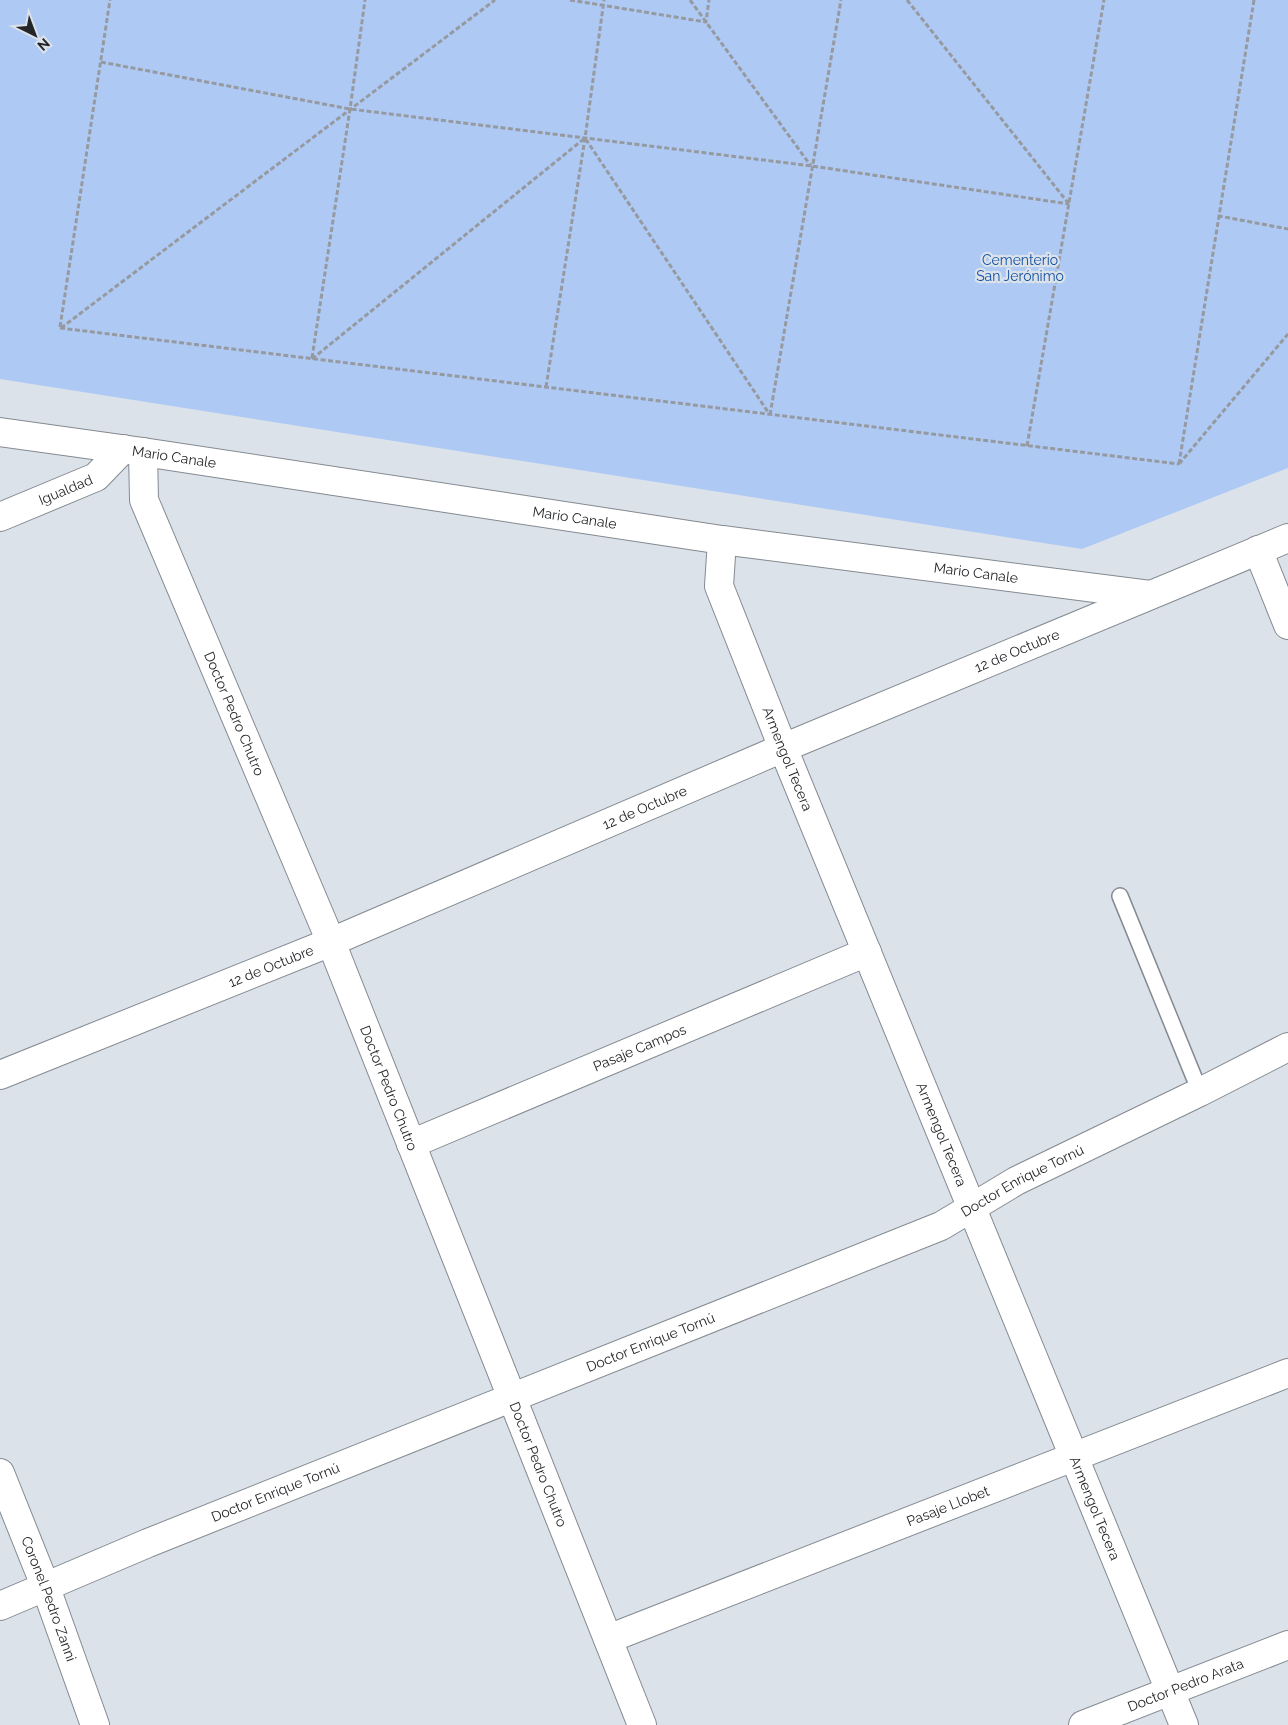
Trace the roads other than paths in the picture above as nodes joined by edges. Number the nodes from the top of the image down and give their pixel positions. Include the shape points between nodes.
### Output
1 (0, 432) edge
2 (133, 450) junction
3 (0, 517) edge
4 (1288, 538) edge
5 (722, 540) junction
6 (1258, 550) junction
7 (1151, 595) junction
8 (1288, 625) edge
9 (783, 748) junction
10 (1120, 896) dead end
11 (330, 942) junction
12 (867, 952) junction
13 (1288, 1047) edge
14 (0, 1075) edge
15 (1200, 1092) junction
16 (411, 1144) junction
17 (972, 1207) junction
18 (1288, 1372) edge
19 (512, 1398) junction
20 (1074, 1457) junction
21 (0, 1473) edge
22 (46, 1588) junction
23 (0, 1606) edge
24 (608, 1639) junction
25 (1288, 1645) edge
26 (1170, 1691) junction
27 (95, 1725) edge
28 (642, 1725) edge
29 (1083, 1725) edge
30 (1184, 1725) edge

1 - 2 street, Mario Canale
2 - 3 street, Igualdad via 96,477
2 - 5 street, Mario Canale
2 - 11 street, Doctor Pedro Chutro via 144,500
4 - 6 street, 12 de Octubre
5 - 7 street, Mario Canale
5 - 9 street, Armengol Tecera via 719,586
6 - 7 street, 12 de Octubre
6 - 8 street
7 - 9 street, 12 de Octubre
9 - 11 street, 12 de Octubre
9 - 12 street, Armengol Tecera
10 - 15 lane
11 - 14 street, 12 de Octubre
11 - 16 street, Doctor Pedro Chutro
12 - 16 street, Pasaje Campos
12 - 17 street, Armengol Tecera
13 - 15 street, Doctor Enrique Tornú
15 - 17 street, Doctor Enrique Tornú via 1016,1180
16 - 19 street, Doctor Pedro Chutro
17 - 19 street, Doctor Enrique Tornú via 941,1226
17 - 20 street, Armengol Tecera
18 - 20 street, Pasaje Llobet
19 - 22 street, Doctor Enrique Tornú via 148,1543
19 - 24 street, Doctor Pedro Chutro
20 - 24 street, Pasaje Llobet
20 - 26 street, Armengol Tecera
21 - 22 street, Coronel Pedro Zanni
22 - 23 street, Doctor Enrique Tornú
22 - 27 street, Coronel Pedro Zanni
24 - 28 street, Doctor Pedro Chutro
25 - 26 street, Doctor Pedro Arata
26 - 29 street, Doctor Pedro Arata
26 - 30 street, Armengol Tecera

